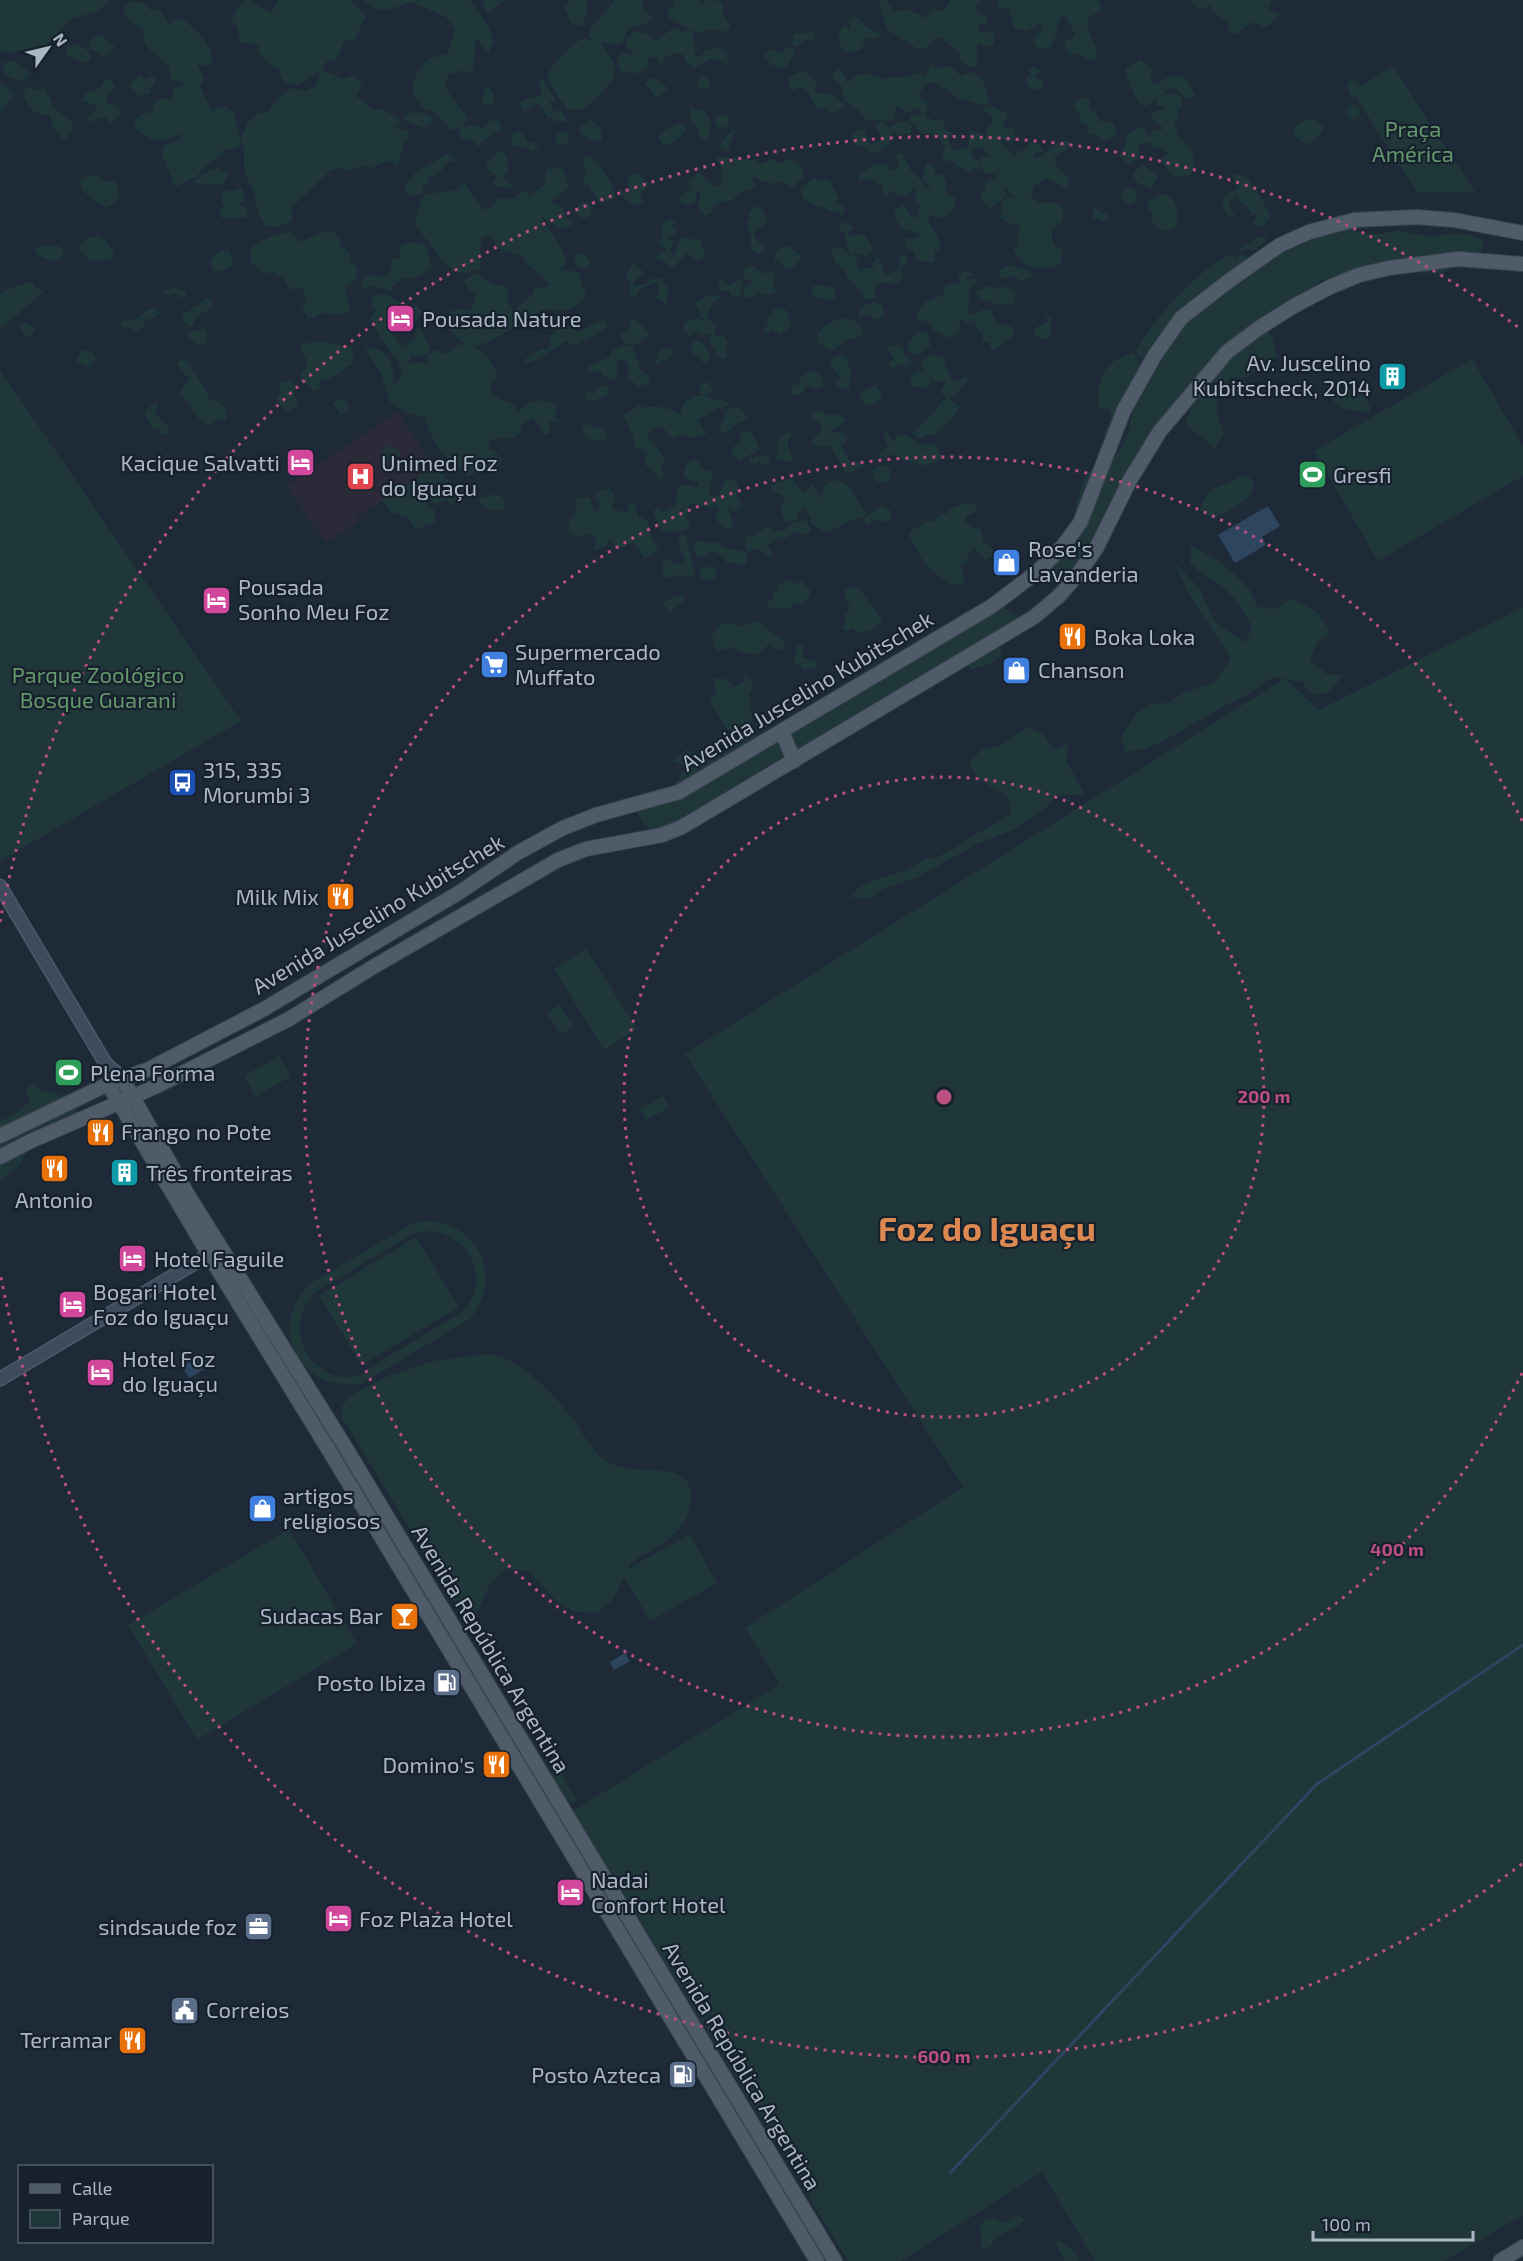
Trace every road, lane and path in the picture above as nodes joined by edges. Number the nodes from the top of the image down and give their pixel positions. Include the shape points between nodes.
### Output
1 (1523, 233) edge
2 (1523, 264) edge
3 (782, 731) junction
4 (794, 761) junction
5 (0, 886) edge
6 (106, 1064) junction
7 (122, 1078) junction
8 (108, 1084) junction
9 (132, 1097) junction
10 (119, 1104) junction
11 (0, 1136) edge
12 (0, 1157) edge
13 (221, 1247) junction
14 (209, 1255) junction
15 (0, 1379) edge
16 (1523, 2247) edge
17 (817, 2261) edge
18 (834, 2261) edge
19 (1500, 2261) edge

1 - 3 main road, Avenida Juscelino Kubitschek via 1454,220 1387,217 1354,220 1309,232 1280,245 1181,318 1124,410 1080,523 1037,572 992,606
2 - 4 main road, Avenida Juscelino Kubitschek via 1458,259 1379,270 1330,287 1259,328 1227,352 1160,431 1130,480 1096,549 1059,596 1034,617
3 - 4 main road
3 - 7 main road, Avenida Juscelino Kubitschek via 675,794 596,815 555,833 264,1009 148,1069
4 - 9 main road, Avenida Juscelino Kubitschek via 682,827 662,835 585,849 545,866 289,1019
5 - 6 street, Avenida República Argentina
6 - 7 street, Avenida República Argentina
6 - 8 street, Avenida República Argentina
7 - 8 main road, Avenida Juscelino Kubitschek
7 - 9 main road, Avenida República Argentina
8 - 10 main road, Avenida República Argentina
8 - 11 main road, Avenida Juscelino Kubitschek
9 - 10 main road, Avenida Juscelino Kubitschek
9 - 13 main road, Avenida República Argentina
10 - 12 main road, Avenida Juscelino Kubitschek
10 - 14 main road, Avenida República Argentina
13 - 14 street
13 - 18 main road, Avenida República Argentina
14 - 15 street
14 - 17 main road, Avenida República Argentina
16 - 19 main road

